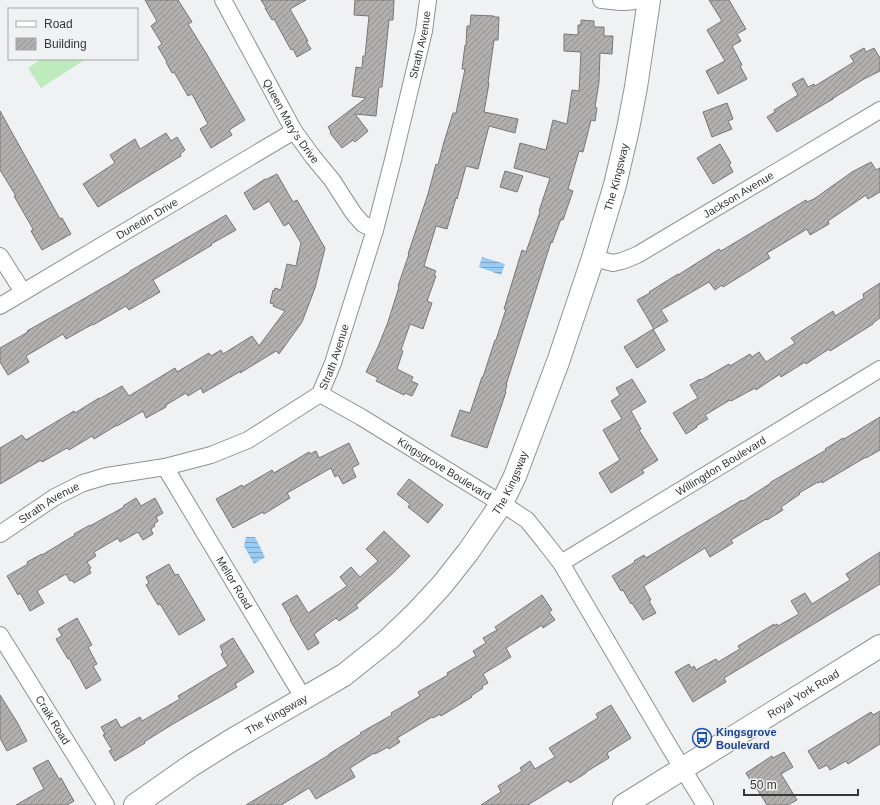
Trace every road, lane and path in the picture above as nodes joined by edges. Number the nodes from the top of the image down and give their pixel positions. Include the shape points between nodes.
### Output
1 (223, 0) edge
2 (428, 0) edge
3 (601, 0) edge
4 (639, 0) edge
5 (649, 0) edge
6 (878, 117) edge
7 (294, 131) junction
8 (375, 230) junction
9 (0, 256) edge
10 (593, 258) junction
11 (23, 292) junction
12 (0, 306) edge
13 (880, 369) edge
14 (320, 394) junction
15 (165, 467) junction
16 (502, 503) junction
17 (0, 534) edge
18 (561, 563) junction
19 (0, 635) edge
20 (880, 646) edge
21 (304, 699) junction
22 (682, 768) junction
23 (106, 805) edge
24 (135, 805) edge
25 (624, 805) edge
26 (705, 805) edge

1 - 7 street, Queen Mary's Drive
2 - 8 street, Strath Avenue via 424,31
3 - 4 street
5 - 10 street, The Kingsway via 628,129 615,185
6 - 10 street, Jackson Avenue via 637,255 613,263
7 - 8 street, Queen Mary's Drive via 329,176 354,214 363,224
7 - 11 street, Dunedin Drive
8 - 14 street, Strath Avenue via 333,363
9 - 11 street
10 - 16 street, The Kingsway via 555,369 515,476
11 - 12 street, Dunedin Drive
13 - 18 street, Willingdon Boulevard
14 - 15 street, Strath Avenue via 248,440 211,455
14 - 16 street, Kingsgrove Boulevard
15 - 17 street, Strath Avenue via 107,476 83,483 55,497
15 - 21 street, Mellor Road
16 - 18 street, Kingsgrove Boulevard via 527,520
16 - 21 street, The Kingsway via 468,552 417,612 389,639 344,675
18 - 22 street, Kingsgrove Boulevard
19 - 23 street, Craik Road
20 - 22 street, Royal York Road
21 - 24 street, The Kingsway via 262,721
22 - 25 street, Royal York Road
22 - 26 street, Kingsgrove Boulevard

